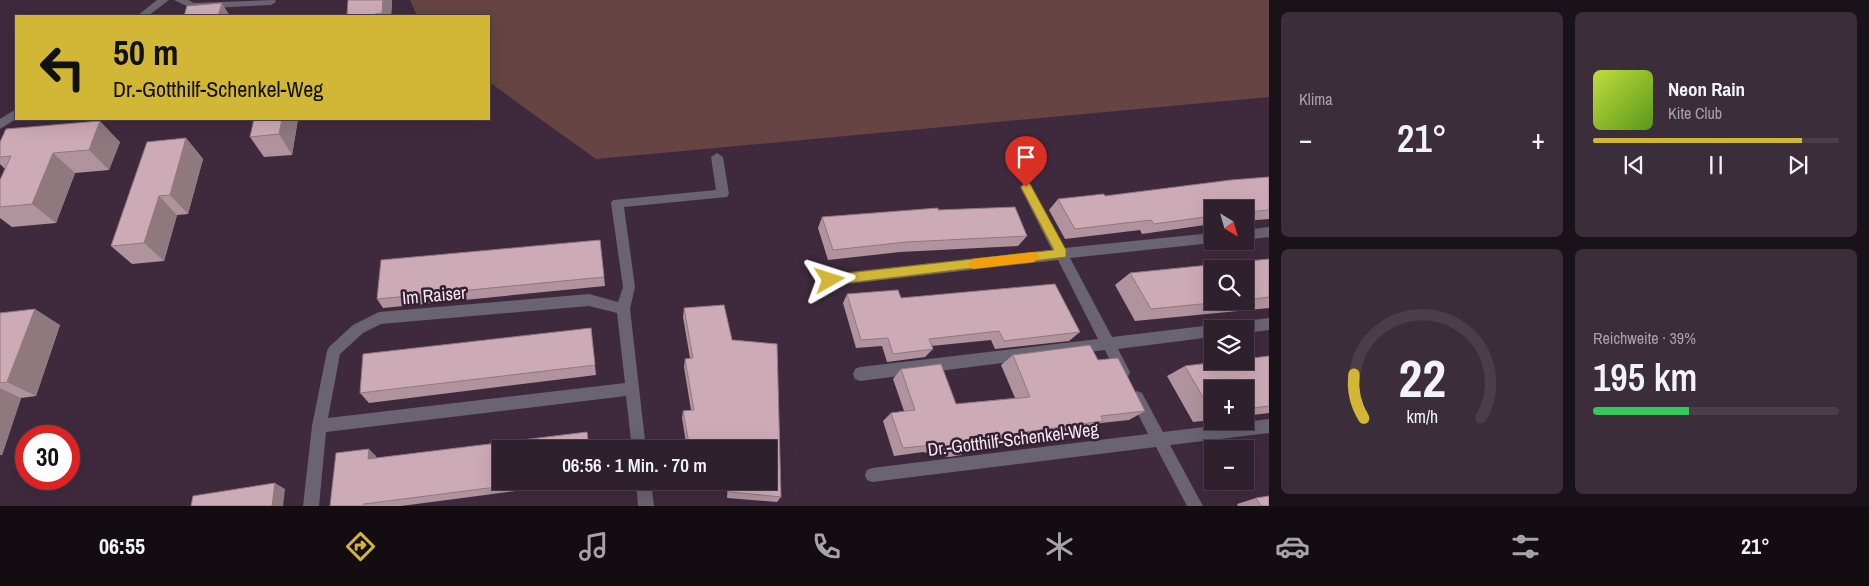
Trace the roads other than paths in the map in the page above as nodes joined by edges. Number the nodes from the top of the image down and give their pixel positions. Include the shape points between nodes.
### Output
1 (164, 0) edge
2 (179, 0) edge
3 (271, 2) dead end
4 (143, 15) edge
5 (15, 114) edge
6 (0, 125) edge
7 (717, 157) dead end
8 (1026, 187) dead end
9 (1269, 232) edge
10 (1254, 234) edge
11 (1204, 239) edge
12 (1062, 254) junction
13 (830, 280) dead end
14 (623, 309) junction
15 (1269, 324) edge
16 (1254, 326) edge
17 (1204, 331) edge
18 (1108, 343) junction
19 (860, 374) dead end
20 (632, 389) junction
21 (318, 426) junction
22 (1269, 426) edge
23 (1165, 438) junction
24 (638, 440) edge
25 (872, 475) dead end
26 (644, 490) edge
27 (311, 506) edge
28 (646, 506) edge
29 (1195, 506) edge

1 - 4 street
2 - 3 street via 193,6
5 - 6 street
7 - 14 street via 723,194 617,204 629,287
8 - 12 street
9 - 10 street
11 - 12 street
12 - 13 street
12 - 18 street
14 - 20 street
14 - 21 street, Im Raiser via 589,300 379,318 358,329 334,351
15 - 16 street
17 - 18 street
18 - 19 street
18 - 23 street
20 - 21 street
20 - 24 street
21 - 27 street, Im Raiser
22 - 23 street, Dr.-Gotthilf-Schenkel-Weg
23 - 25 street, Dr.-Gotthilf-Schenkel-Weg
23 - 29 street
26 - 28 street

